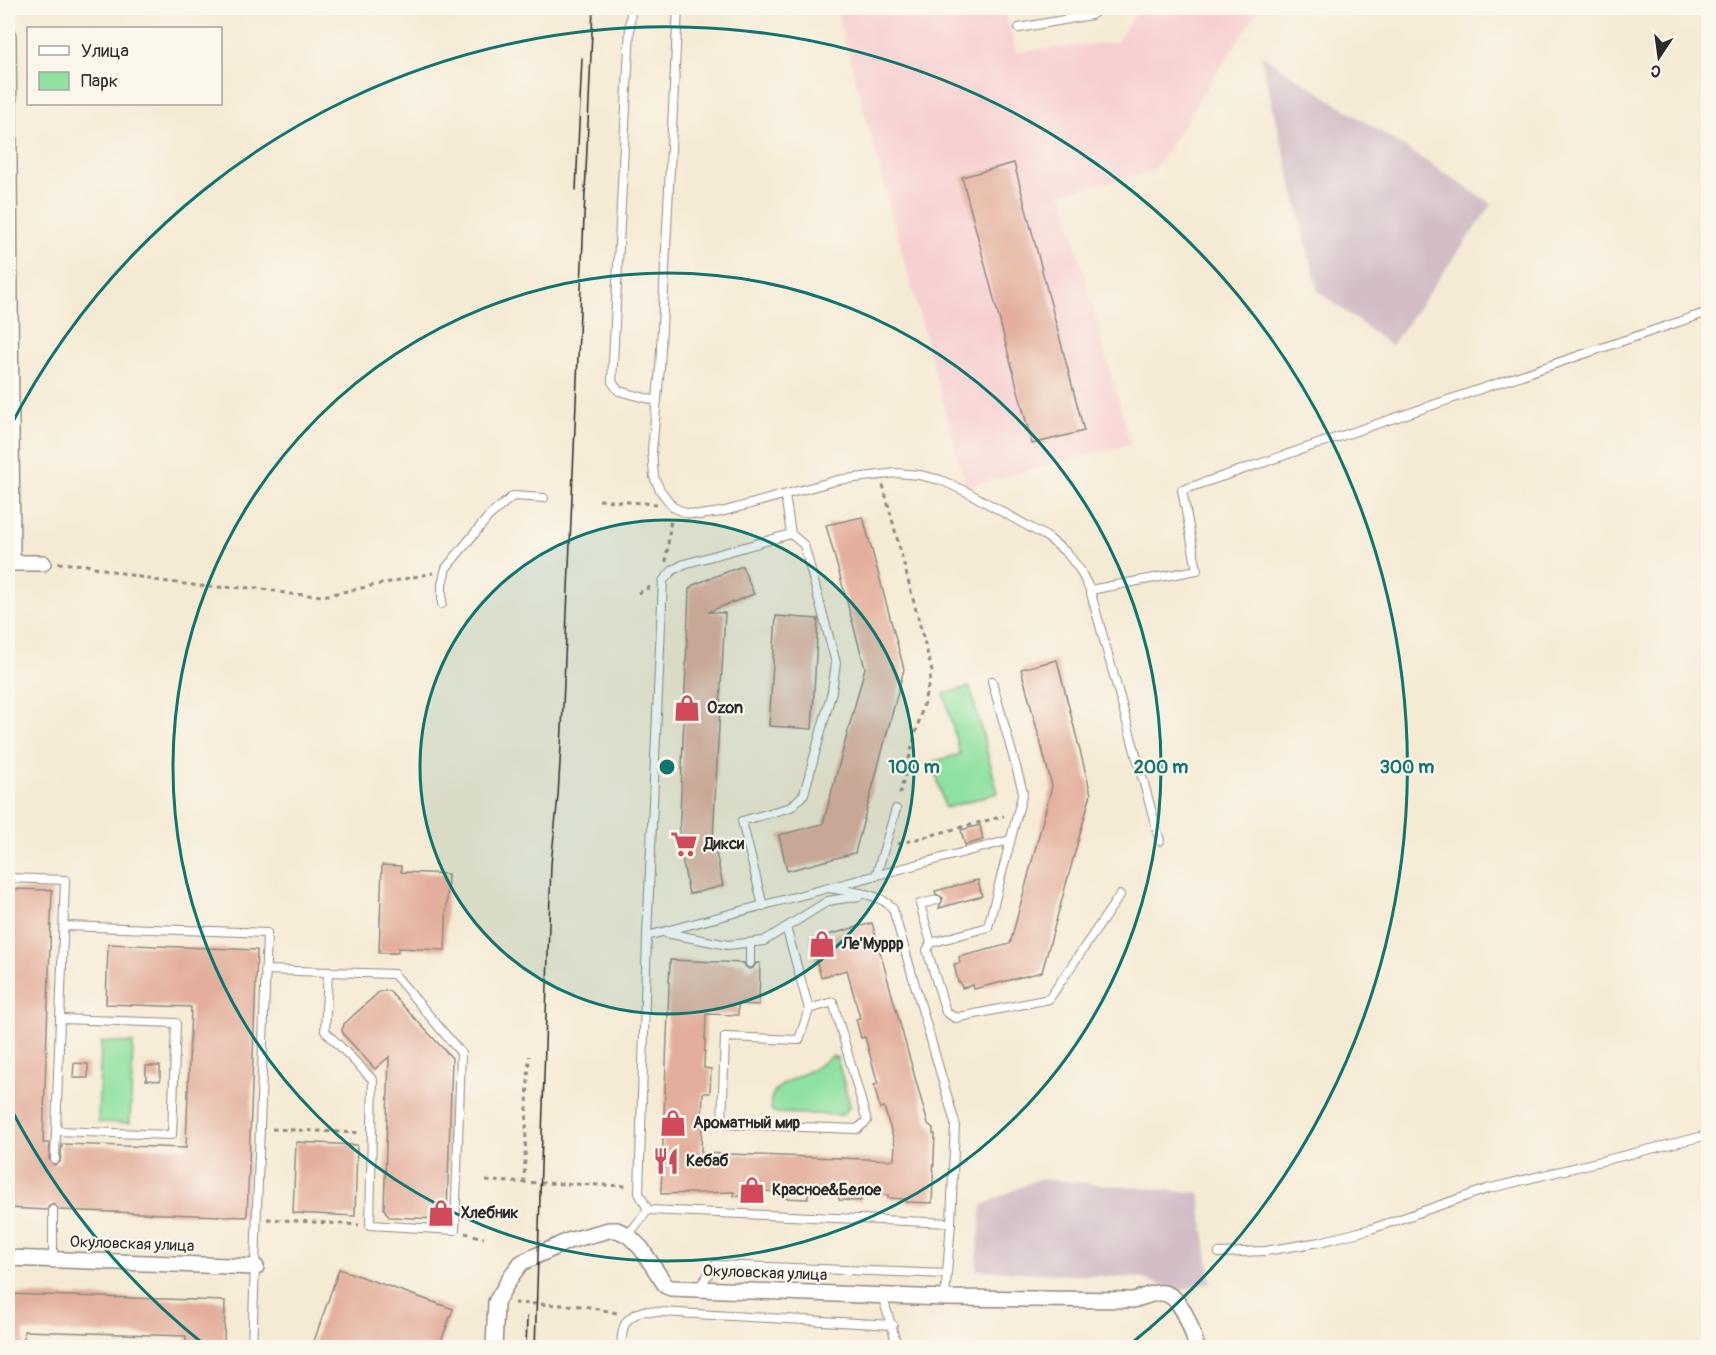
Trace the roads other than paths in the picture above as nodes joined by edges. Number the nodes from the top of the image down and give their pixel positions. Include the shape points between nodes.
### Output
1 (631, 8) edge
2 (678, 8) edge
3 (1100, 8) edge
4 (1019, 28) dead end
5 (8, 36) edge
6 (1708, 312) edge
7 (657, 401) junction
8 (784, 495) junction
9 (544, 498) dead end
10 (791, 534) junction
11 (43, 562) road end
12 (10, 563) edge
13 (1090, 590) junction
14 (442, 604) dead end
15 (992, 681) dead end
16 (896, 808) road end
17 (1010, 840) junction
18 (1160, 841) dead end
19 (876, 876) junction
20 (8, 878) edge
21 (829, 888) junction
22 (867, 895) junction
23 (1120, 895) dead end
24 (937, 900) dead end
25 (763, 906) junction
26 (64, 926) junction
27 (786, 927) junction
28 (663, 932) junction
29 (647, 936) junction
30 (750, 943) junction
31 (931, 943) junction
32 (750, 963) dead end
33 (265, 970) junction
34 (328, 972) junction
35 (809, 1009) junction
36 (60, 1019) junction
37 (56, 1131) junction
38 (1708, 1136) edge
39 (55, 1159) dead end
40 (53, 1210) dead end
41 (648, 1210) junction
42 (951, 1223) junction
43 (628, 1235) junction
44 (1219, 1253) dead end
45 (8, 1258) edge
46 (53, 1259) junction
47 (256, 1267) junction
48 (947, 1274) junction
49 (698, 1289) junction
50 (882, 1295) junction
51 (945, 1298) junction
52 (893, 1324) junction
53 (252, 1347) edge
54 (494, 1347) edge
55 (621, 1347) edge
56 (898, 1347) edge
57 (1197, 1347) edge

1 - 7 lane via 612,382 619,391
2 - 7 lane
3 - 4 lane via 1091,15
5 - 12 street
6 - 13 lane via 1182,490 1197,570
7 - 8 lane via 652,450 654,477 673,507 699,515
8 - 10 lane
8 - 13 lane via 838,480 897,473 940,480 1047,537 1067,553
9 - 14 lane via 513,496 489,516 446,568
10 - 25 lane via 804,545 836,663 804,794 791,807 742,821
10 - 29 lane via 684,564 663,581
11 - 12 street
13 - 18 lane
15 - 17 lane via 1023,792
16 - 19 lane
17 - 19 lane
17 - 31 lane via 988,927
19 - 21 lane
20 - 26 lane via 65,880
21 - 22 lane
21 - 25 lane
22 - 27 lane via 828,901
22 - 42 lane via 889,903 893,909 955,1122
23 - 31 lane via 1049,999 954,1018 946,1012 927,950
24 - 31 lane via 921,904
25 - 28 lane
26 - 33 lane via 267,933
26 - 36 lane
27 - 30 lane via 764,941
27 - 35 lane
28 - 29 lane
28 - 30 lane via 728,945
29 - 41 lane via 639,1193
30 - 32 lane
33 - 34 lane
33 - 47 lane
34 - 34 lane via 325,1031 373,1080 370,1225 455,1230 461,1053 394,974
35 - 35 lane via 799,1040 725,1037 722,1124 857,1129 867,1121 833,1002
36 - 37 lane
36 - 37 lane via 176,1023 176,1035 172,1135
37 - 39 lane
38 - 44 lane via 1487,1189 1371,1229 1320,1242
40 - 46 lane
41 - 42 lane
41 - 43 lane
42 - 48 lane
43 - 49 street, Окуловская улица via 666,1286
43 - 54 street via 617,1230 589,1235 521,1263 496,1302
45 - 46 street, Окуловская улица
46 - 47 street, Окуловская улица
47 - 53 lane
48 - 49 lane via 715,1264
48 - 51 lane
49 - 50 street, Окуловская улица
50 - 51 street, Окуловская улица
50 - 52 lane
51 - 57 street, Окуловская улица via 1133,1300 1158,1292 1167,1294 1186,1314
52 - 55 lane via 643,1311 631,1316 623,1327
52 - 56 lane

